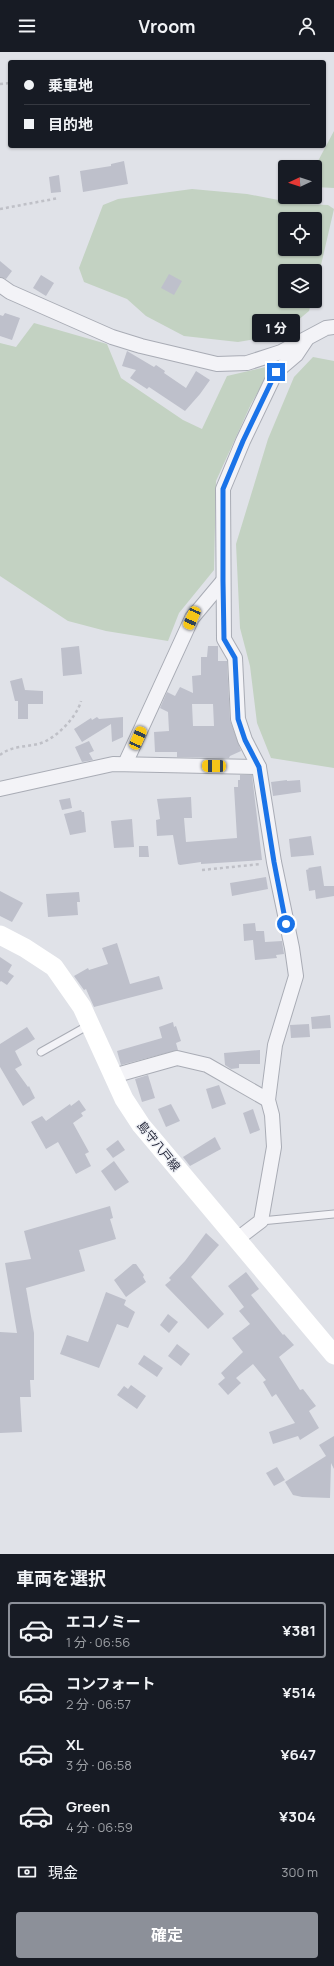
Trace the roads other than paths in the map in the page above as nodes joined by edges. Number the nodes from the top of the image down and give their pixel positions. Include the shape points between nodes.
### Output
1 (0, 285) edge
2 (334, 327) edge
3 (306, 340) junction
4 (223, 581) junction
5 (125, 764) junction
6 (259, 767) junction
7 (0, 788) edge
8 (0, 935) edge
9 (91, 1024) junction
10 (41, 1052) dead end
11 (113, 1076) junction
12 (268, 1100) junction
13 (334, 1214) edge
14 (261, 1221) junction
15 (236, 1240) junction
16 (334, 1355) edge

1 - 3 street via 10,292 112,337 217,364 247,363
2 - 3 street via 326,328
3 - 4 street via 296,355 276,372 223,489
4 - 5 street via 192,618
4 - 6 street via 224,639 235,658 238,719 245,740
5 - 6 street
5 - 7 street via 113,764
6 - 12 street via 296,976 275,1045
8 - 9 main road, 島守八戸線 via 54,967
9 - 10 lane
9 - 11 main road, 島守八戸線
11 - 12 street via 177,1058 207,1065
11 - 15 main road, 島守八戸線 via 141,1125
12 - 14 street via 272,1115 274,1147
13 - 14 lane
14 - 15 street
15 - 16 main road, 島守八戸線

